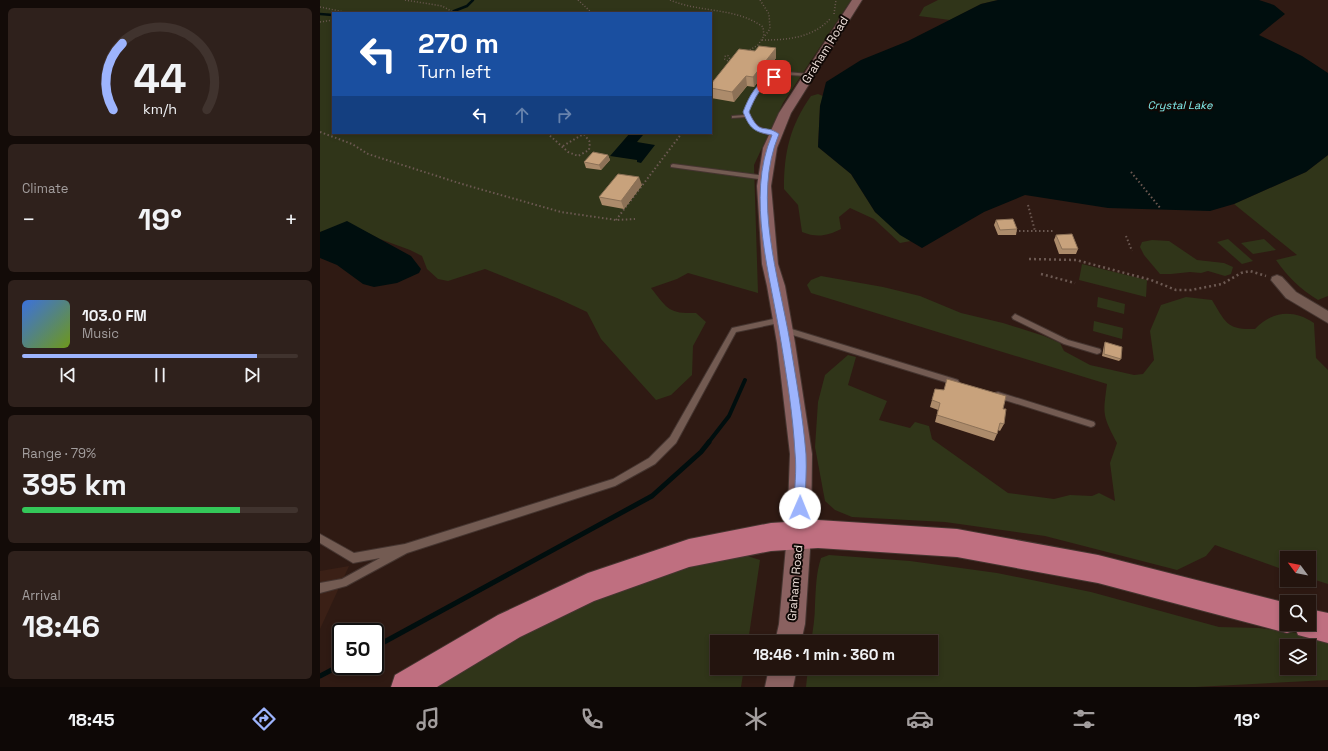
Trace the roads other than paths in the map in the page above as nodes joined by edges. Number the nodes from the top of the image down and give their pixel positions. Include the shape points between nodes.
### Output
1 (857, 0) edge
2 (809, 75) junction
3 (747, 116) junction
4 (734, 117) dead end
5 (776, 134) junction
6 (673, 166) dead end
7 (765, 178) junction
8 (1277, 280) road end
9 (1015, 317) dead end
10 (1328, 318) edge
11 (783, 325) junction
12 (1097, 351) dead end
13 (965, 386) edge
14 (988, 392) edge
15 (1091, 424) dead end
16 (799, 535) junction
17 (320, 538) edge
18 (405, 549) junction
19 (320, 588) edge
20 (1280, 616) edge
21 (1316, 625) edge
22 (1328, 628) edge
23 (790, 635) edge
24 (782, 675) edge
25 (407, 687) edge
26 (779, 687) edge

1 - 2 main road, Graham Road
2 - 3 lane via 782,74 766,81 753,95 746,112
2 - 5 main road, Graham Road via 785,113
3 - 4 lane
3 - 5 lane via 760,131
5 - 7 main road, Graham Road via 770,148
6 - 7 lane
7 - 11 main road, Graham Road via 770,264
8 - 10 street via 1291,295
9 - 12 lane via 1066,342
11 - 13 lane
11 - 16 main road, Graham Road via 801,454
11 - 18 lane via 734,330 673,440 652,461 615,482
14 - 15 lane
16 - 20 highway via 818,534 957,544 1034,556 1098,569
16 - 23 main road, Graham Road
16 - 25 highway via 771,537 689,554 588,588 508,626
17 - 18 lane via 353,558
18 - 19 lane via 343,584
21 - 22 highway
24 - 26 main road

